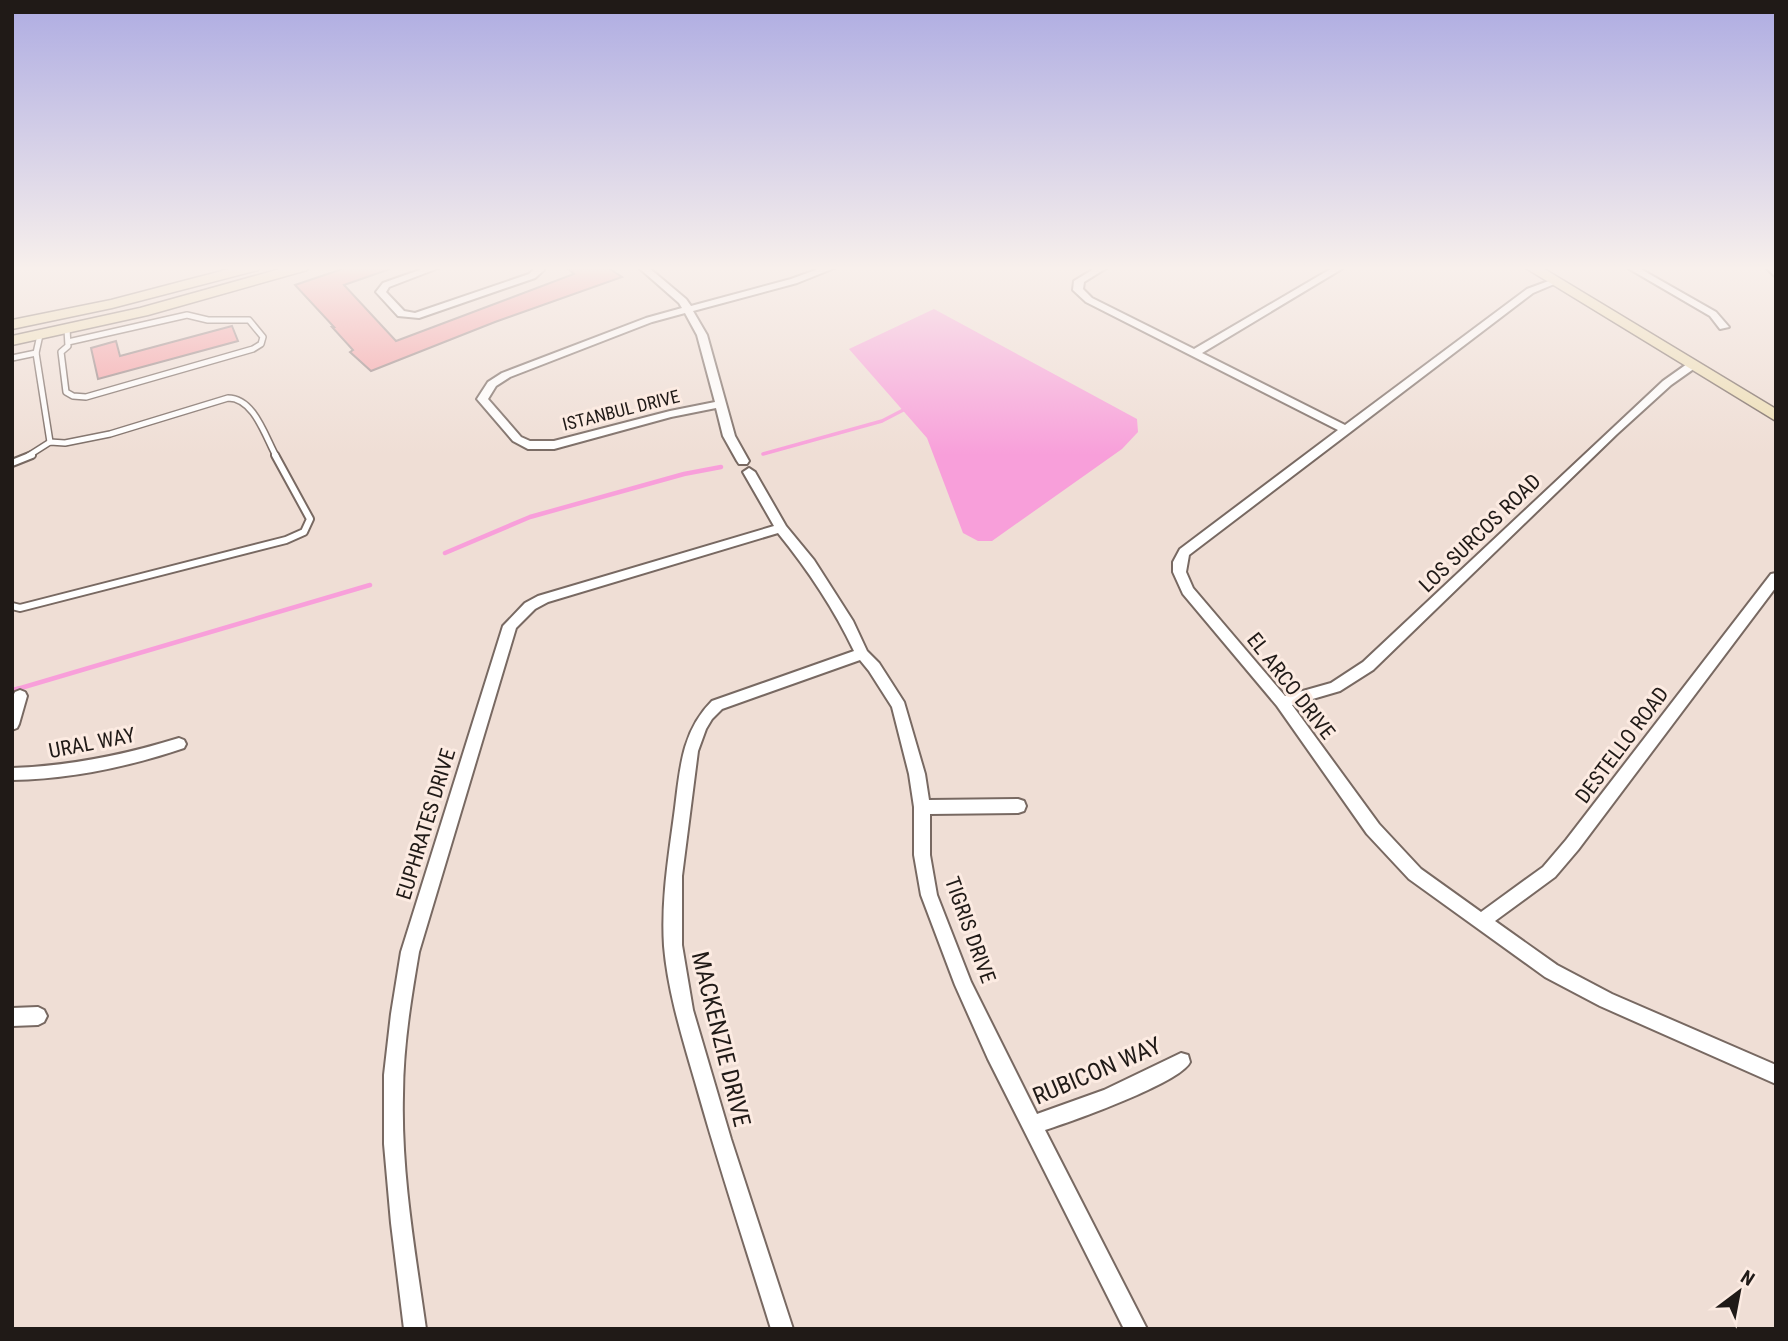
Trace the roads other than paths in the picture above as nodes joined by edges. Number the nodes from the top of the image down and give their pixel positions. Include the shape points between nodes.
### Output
1 (90, 330) edge
2 (104, 330) edge
3 (257, 330) edge
4 (624, 330) edge
5 (699, 330) edge
6 (1149, 330) edge
7 (1234, 330) edge
8 (1479, 330) edge
9 (1632, 330) edge
10 (40, 335) junction
11 (68, 336) junction
12 (12, 341) edge
13 (36, 353) junction
14 (1194, 353) junction
15 (12, 358) edge
16 (1691, 366) junction
17 (722, 404) junction
18 (1776, 416) edge
19 (1346, 430) junction
20 (50, 442) junction
21 (12, 463) edge
22 (781, 528) junction
23 (1776, 576) edge
24 (12, 606) edge
25 (862, 653) junction
26 (20, 696) dead end
27 (1282, 702) junction
28 (12, 724) edge
29 (179, 744) dead end
30 (12, 774) edge
31 (1018, 806) dead end
32 (922, 807) junction
33 (1482, 921) junction
34 (38, 1016) dead end
35 (12, 1017) edge
36 (1181, 1062) dead end
37 (1776, 1075) edge
38 (1032, 1125) junction
39 (415, 1329) edge
40 (782, 1329) edge
41 (1136, 1329) edge

1 - 11 main road
2 - 11 lane
3 - 11 lane via 263,337 253,349 86,397 66,392 61,352 68,346
4 - 17 street, ISTANBUL DRIVE via 506,375 485,390 482,399 517,439 528,445 554,445
5 - 17 street, TIGRIS DRIVE
6 - 14 street
7 - 14 street
8 - 19 street, EL ARCO DRIVE
9 - 16 main road
10 - 11 main road
10 - 12 main road
10 - 13 lane
13 - 15 lane
13 - 20 lane
14 - 19 street
16 - 18 main road
16 - 27 street, LOS SURCOS ROAD via 1613,432 1368,666 1335,687
17 - 22 street, TIGRIS DRIVE via 729,436
19 - 27 street, EL ARCO DRIVE via 1179,560 1181,581 1188,591
20 - 21 lane
20 - 24 lane via 61,445 238,398 247,404 310,519 304,532 286,540 20,608
22 - 25 street, TIGRIS DRIVE via 809,563
22 - 39 street, EUPHRATES DRIVE via 543,599 510,626 410,953 401,1003 393,1116 397,1192
23 - 33 street, DESTELLO ROAD via 1549,872
25 - 32 street, TIGRIS DRIVE via 899,706
25 - 40 street, MACKENZIE DRIVE via 717,705 706,714 692,741 674,869 673,948 684,1009
26 - 28 street
27 - 33 street, EL ARCO DRIVE via 1392,852 1452,903
29 - 30 street, URAL WAY via 83,769
31 - 32 street
32 - 38 street, TIGRIS DRIVE via 922,855 929,895 964,985
33 - 37 street, EL ARCO DRIVE via 1551,971 1606,1000
34 - 35 street
36 - 38 street, RUBICON WAY via 1135,1087
38 - 41 street, TIGRIS DRIVE

